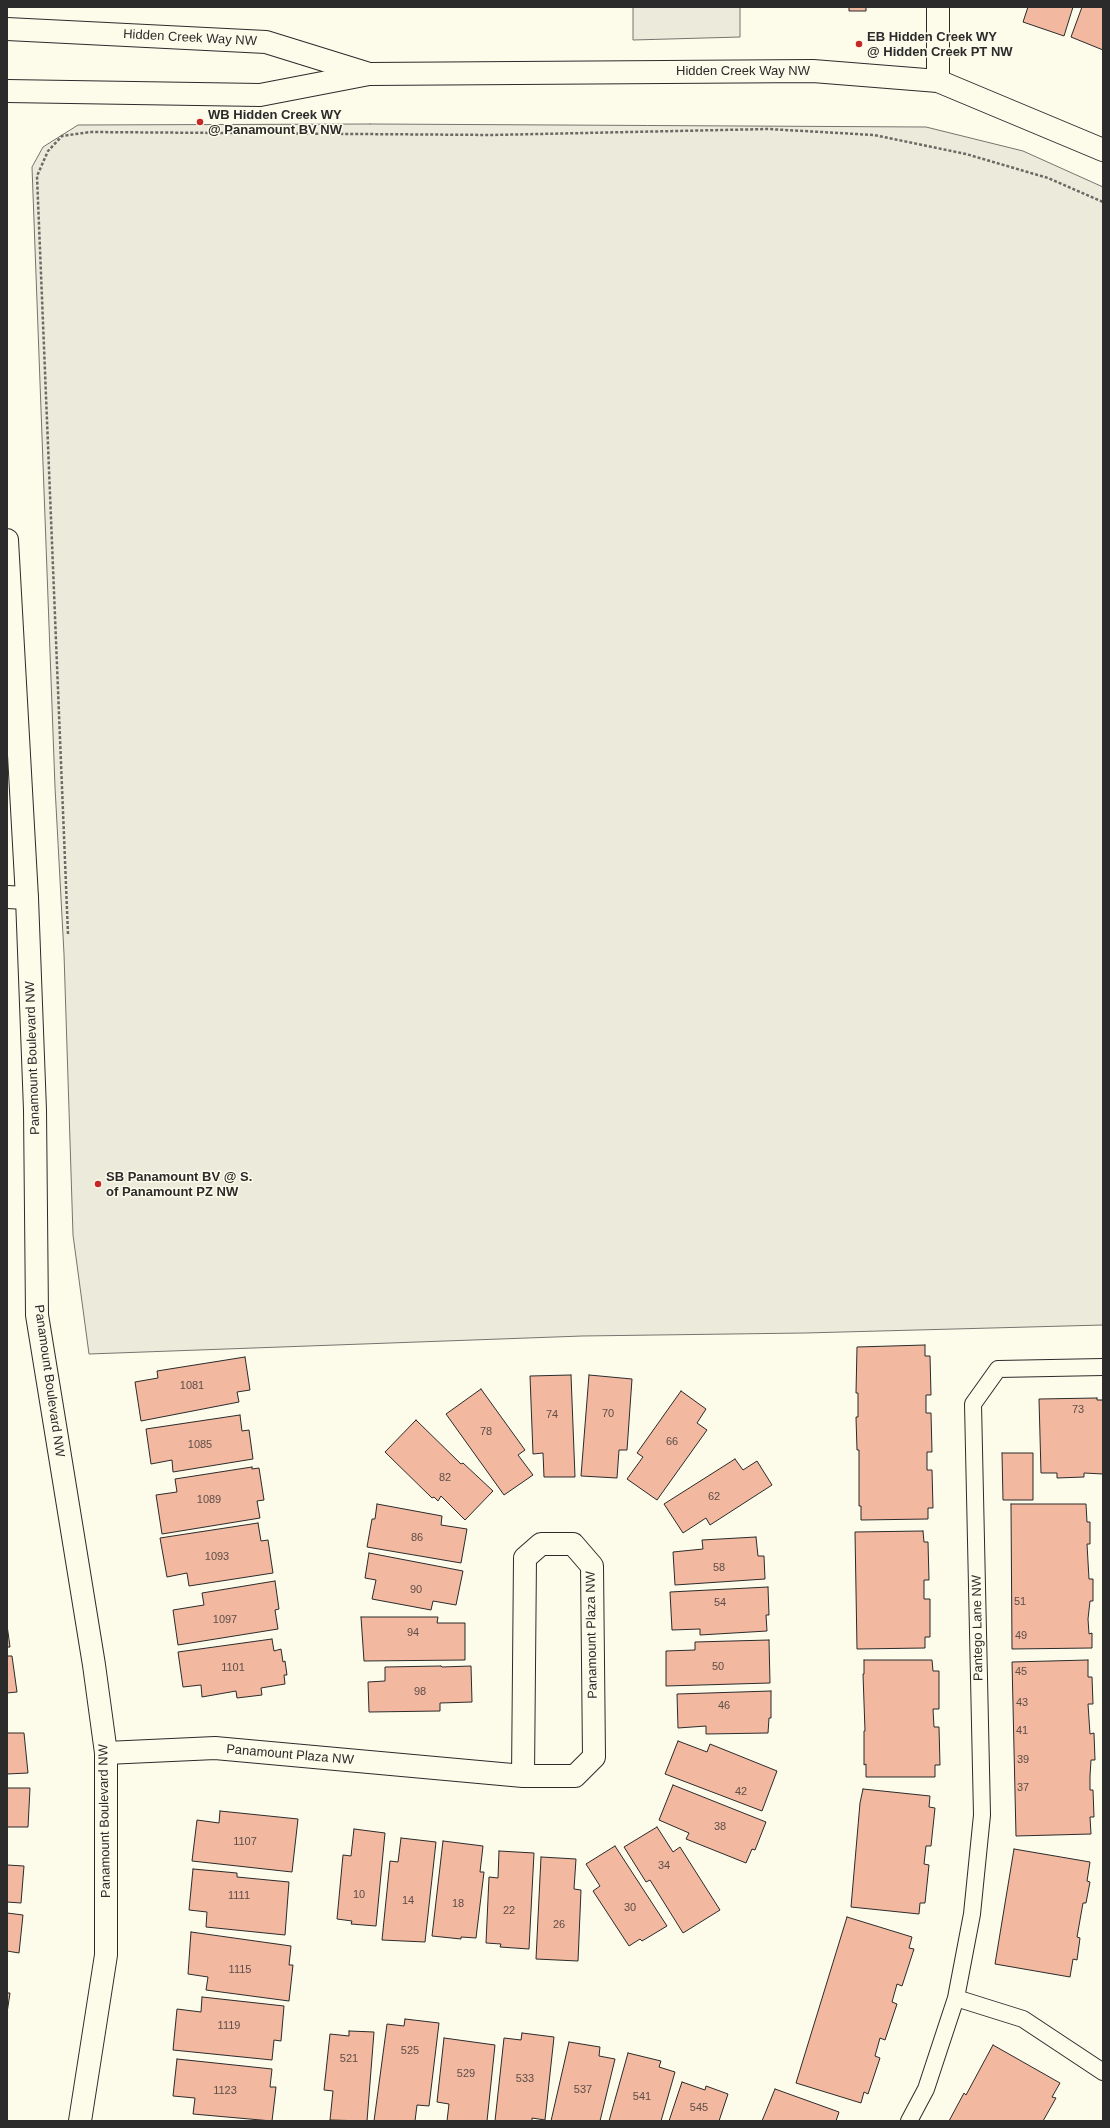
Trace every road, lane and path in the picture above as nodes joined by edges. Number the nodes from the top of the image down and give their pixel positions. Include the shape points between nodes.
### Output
1 (938, 7) edge
2 (7, 29) edge
3 (369, 74) junction
4 (938, 81) junction
5 (7, 91) edge
6 (1103, 150) edge
7 (1103, 202) edge
8 (7, 540) edge
9 (17, 897) edge
10 (68, 934) dead end
11 (1103, 1367) edge
12 (106, 1753) junction
13 (523, 1776) junction
14 (956, 1998) junction
15 (1103, 2072) edge
16 (80, 2121) edge
17 (909, 2121) edge

1 - 4 street
2 - 3 street, Hidden Creek Way NW via 266,42
3 - 4 street, Hidden Creek Way NW via 813,71
3 - 5 street, Hidden Creek Way NW via 260,95
4 - 6 street, Hidden Creek Way NW
7 - 10 path via 1048,178 973,156 867,135 768,129 492,135 90,132 62,136 48,151 37,176
8 - 9 street, Panamount Boulevard NW
9 - 12 street, Panamount Boulevard NW via 36,1110 37,1315 93,1657
11 - 14 lane, Pantego Lane NW via 998,1369 973,1404 982,1815 972,1914
12 - 13 street, Panamount Plaza NW via 215,1748
12 - 16 street, Panamount Boulevard NW via 106,1956
13 - 13 street, Panamount Plaza NW via 575,1776 594,1757 592,1566 573,1544 541,1544 525,1558
14 - 15 lane via 1023,2019
14 - 17 lane, Pantego Lane NW via 926,2089

